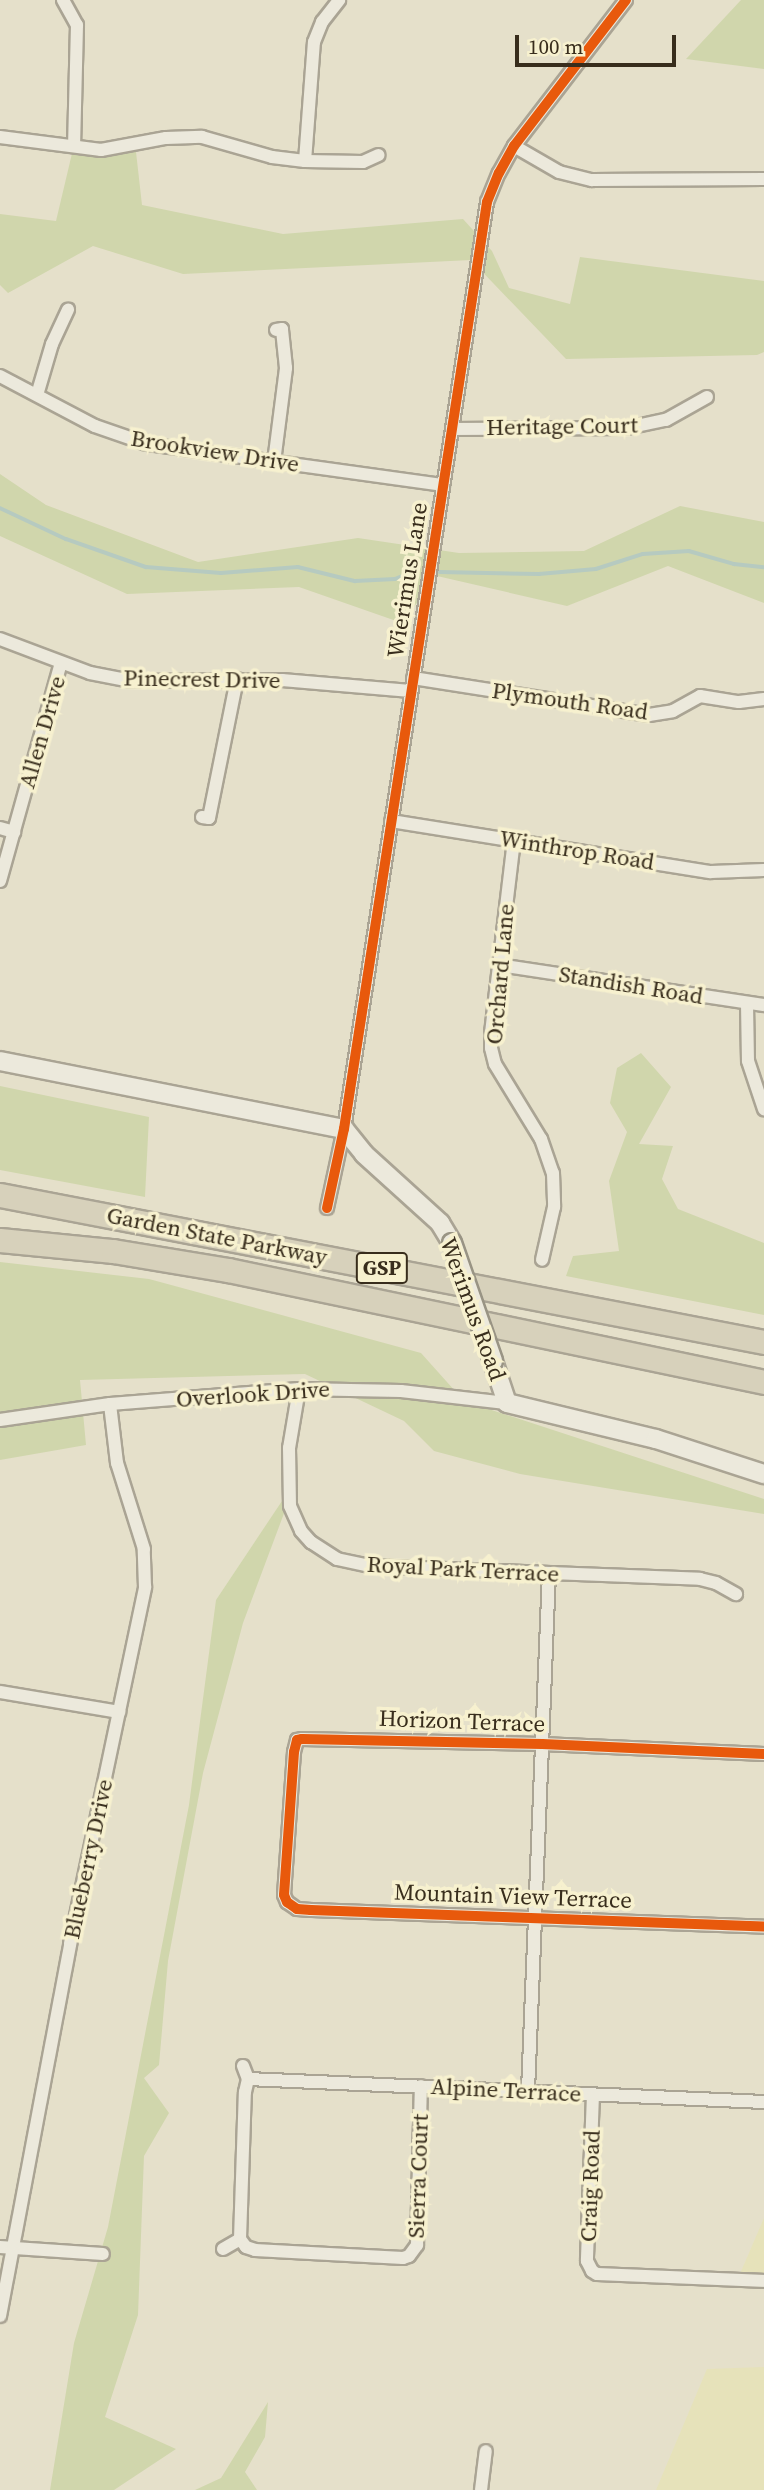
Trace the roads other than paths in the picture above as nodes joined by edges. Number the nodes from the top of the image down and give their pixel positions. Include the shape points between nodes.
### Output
1 (63, 0) edge
2 (339, 0) edge
3 (625, 0) edge
4 (0, 137) edge
5 (74, 145) junction
6 (514, 146) junction
7 (379, 155) dead end
8 (305, 161) junction
9 (764, 179) edge
10 (68, 309) dead end
11 (276, 331) dead end
12 (0, 376) edge
13 (37, 395) junction
14 (707, 397) dead end
15 (452, 429) junction
16 (274, 462) junction
17 (443, 485) junction
18 (0, 639) edge
19 (61, 663) junction
20 (413, 678) junction
21 (237, 679) junction
22 (411, 691) junction
23 (764, 699) edge
24 (202, 817) dead end
25 (391, 821) junction
26 (0, 828) edge
27 (14, 832) junction
28 (514, 840) junction
29 (764, 870) edge
30 (0, 881) edge
31 (499, 965) junction
32 (747, 1004) junction
33 (764, 1005) edge
34 (0, 1061) edge
35 (764, 1109) edge
36 (344, 1129) junction
37 (0, 1195) edge
38 (327, 1208) dead end
39 (0, 1240) edge
40 (542, 1260) dead end
41 (764, 1342) edge
42 (764, 1382) edge
43 (299, 1389) junction
44 (507, 1403) junction
45 (110, 1404) junction
46 (0, 1420) edge
47 (764, 1474) edge
48 (549, 1573) junction
49 (736, 1594) dead end
50 (0, 1692) edge
51 (119, 1712) junction
52 (542, 1744) junction
53 (764, 1754) edge
54 (288, 1878) joint
55 (535, 1917) junction
56 (764, 1927) edge
57 (243, 2066) dead end
58 (248, 2079) junction
59 (421, 2087) junction
60 (528, 2091) junction
61 (593, 2094) junction
62 (764, 2102) edge
63 (240, 2239) junction
64 (6, 2248) edge
65 (223, 2249) dead end
66 (103, 2254) dead end
67 (764, 2281) edge
68 (0, 2316) edge
69 (486, 2451) dead end
70 (481, 2490) edge

1 - 5 street via 77,25
2 - 8 street via 322,22 314,43
3 - 6 street, Wierimus Lane
4 - 5 street
5 - 8 street via 101,150 166,138 202,137 272,157
6 - 9 street via 559,172 592,180
6 - 15 street, Wierimus Lane via 487,202
7 - 8 street via 363,162
10 - 13 street
11 - 16 street via 282,329 286,369
12 - 13 street, Brookview Drive
13 - 16 street, Brookview Drive via 119,436
14 - 15 street, Heritage Court via 666,420 627,428
15 - 17 street, Wierimus Lane
16 - 17 street, Brookview Drive
17 - 20 street, Wierimus Lane
18 - 19 street, Pinecrest Drive
19 - 21 street, Pinecrest Drive via 131,681
19 - 27 street, Allen Drive
20 - 22 street, Wierimus Lane
20 - 23 street, Plymouth Road via 649,715 673,711 700,696 739,702
21 - 22 street, Pinecrest Drive
21 - 24 street via 209,818
22 - 25 street, Wierimus Lane
25 - 28 street, Winthrop Road
25 - 36 street, Wierimus Lane
26 - 27 street
27 - 30 street, Allen Drive
28 - 29 street, Winthrop Road via 711,872
28 - 31 street, Orchard Lane
31 - 32 street, Standish Road
31 - 40 street, Orchard Lane via 491,1032 495,1064 541,1139 552,1173 554,1207
32 - 33 street, Standish Road
32 - 35 street via 748,1061
34 - 36 main road
36 - 38 street, Wierimus Lane
36 - 44 main road, Werimus Road, bridge via 364,1154 433,1215 452,1244
37 - 41 highway, Garden State Parkway / GSP
39 - 42 highway, Garden State Parkway / GSP via 113,1251 228,1270
43 - 44 street, Overlook Drive via 401,1391
43 - 45 street, Overlook Drive
43 - 48 street, Royal Park Terrace via 289,1448 288,1492 295,1519 323,1552 369,1566
44 - 47 main road, Werimus Road via 644,1435
45 - 46 street, Overlook Drive
45 - 51 street, Blueberry Drive via 117,1463 141,1530 146,1565
48 - 49 street, Royal Park Terrace via 700,1579
48 - 52 street
50 - 51 street
51 - 64 street, Blueberry Drive
52 - 53 street, Horizon Terrace
52 - 54 street, Horizon Terrace via 297,1740
52 - 55 street
54 - 55 street, Mountain View Terrace via 284,1895 297,1909
55 - 56 street, Mountain View Terrace
55 - 60 street
57 - 58 street
58 - 59 street, Alpine Terrace
58 - 63 street
59 - 60 street, Alpine Terrace
59 - 63 street, Sierra Court via 417,2245 409,2256 255,2250
60 - 61 street, Alpine Terrace
61 - 62 street, Alpine Terrace
61 - 67 street, Craig Road via 587,2261 592,2272
63 - 65 street
64 - 66 street
64 - 68 street, Blueberry Drive
69 - 70 street

